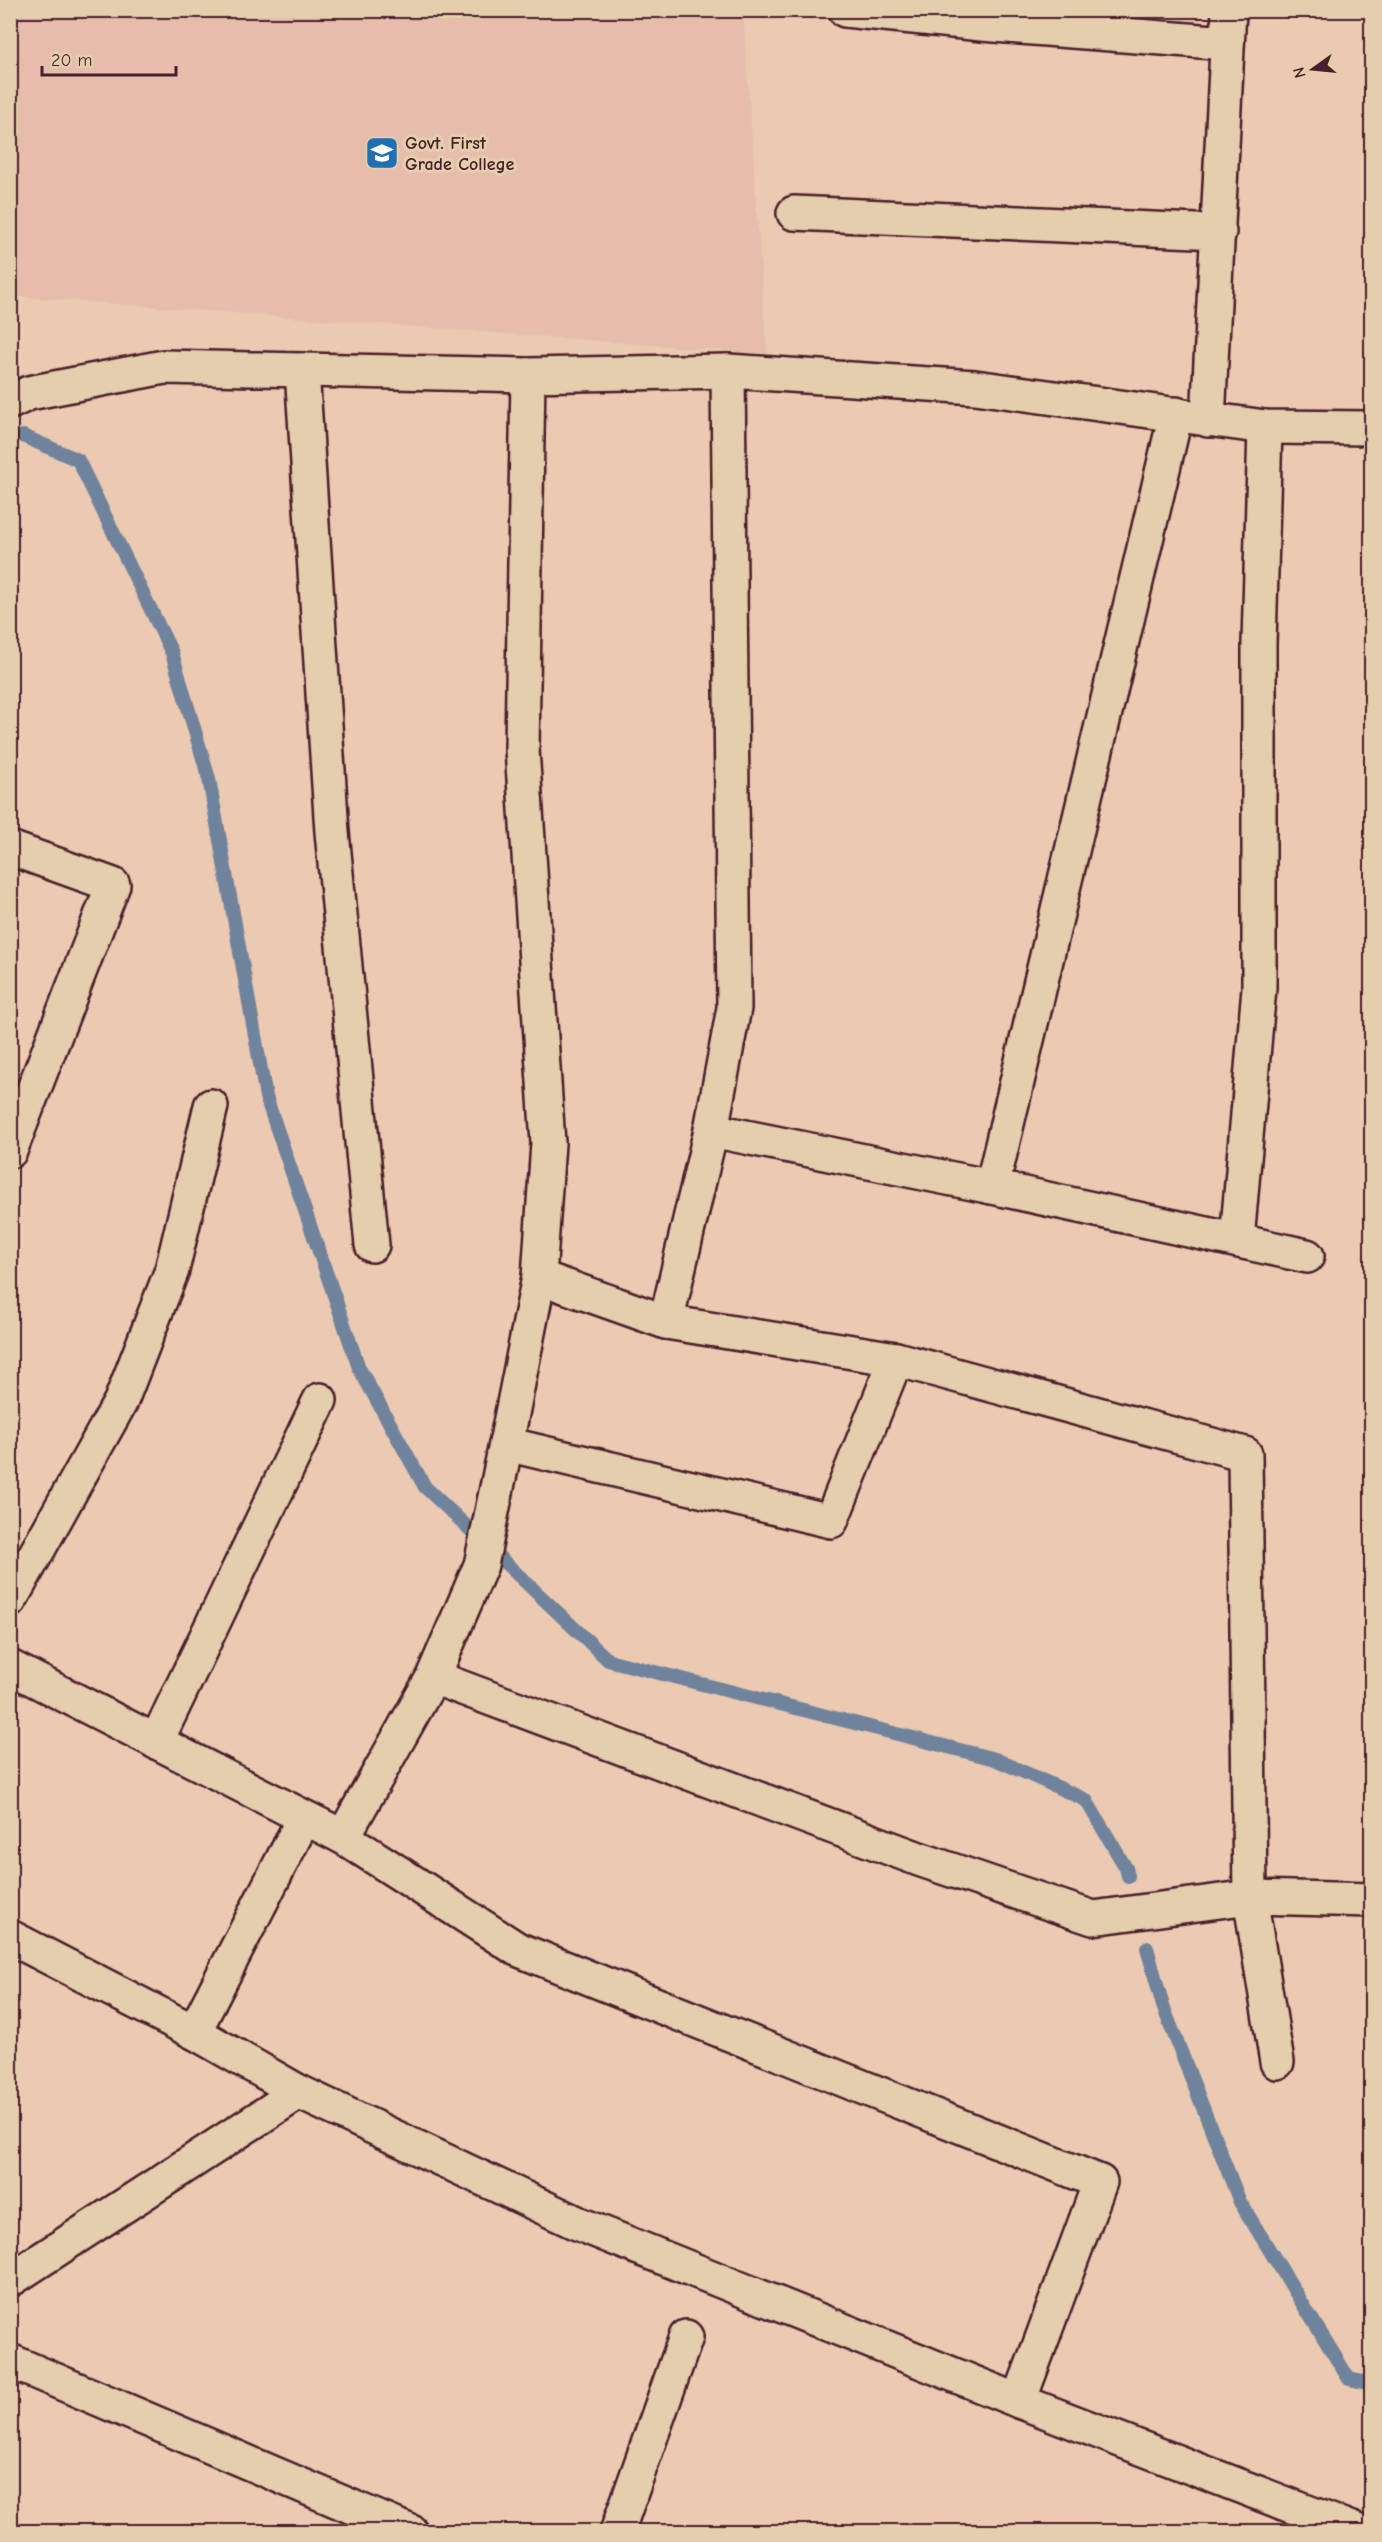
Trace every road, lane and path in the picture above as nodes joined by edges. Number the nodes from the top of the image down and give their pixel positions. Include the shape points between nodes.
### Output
1 (845, 10) edge
2 (1229, 10) edge
3 (1227, 43) junction
4 (794, 213) dead end
5 (1219, 232) junction
6 (302, 370) junction
7 (728, 372) junction
8 (528, 375) junction
9 (10, 402) edge
10 (1176, 414) junction
11 (1208, 420) junction
12 (1265, 427) junction
13 (1371, 428) edge
14 (10, 848) edge
15 (211, 1106) dead end
16 (711, 1130) junction
17 (10, 1150) edge
18 (992, 1187) junction
19 (1237, 1240) junction
20 (372, 1245) dead end
21 (1307, 1256) dead end
22 (539, 1278) junction
23 (666, 1322) junction
24 (896, 1359) junction
25 (320, 1400) dead end
26 (506, 1444) junction
27 (10, 1600) edge
28 (10, 1667) edge
29 (433, 1677) junction
30 (156, 1742) junction
31 (304, 1818) junction
32 (343, 1837) junction
33 (1250, 1898) junction
34 (1371, 1900) edge
35 (10, 1936) edge
36 (194, 2032) junction
37 (1277, 2062) dead end
38 (299, 2092) junction
39 (10, 2280) edge
40 (686, 2337) dead end
41 (10, 2361) edge
42 (1019, 2401) junction
43 (411, 2532) edge
44 (617, 2532) edge
45 (1359, 2532) edge

1 - 3 street
2 - 3 street
3 - 5 street
4 - 5 street
5 - 11 street
6 - 8 street
6 - 9 street via 164,367 29,393
6 - 20 street via 332,832
7 - 8 street
7 - 10 street via 975,387
7 - 16 street via 734,1008
8 - 22 street via 522,749 548,1143
10 - 11 street
10 - 18 street
11 - 12 street
12 - 13 street
12 - 19 street via 1259,644 1259,988
14 - 17 street via 113,885
15 - 27 street via 172,1270 121,1401
16 - 18 street
16 - 23 street
18 - 19 street
19 - 21 street
22 - 23 street
22 - 26 street
23 - 24 street
24 - 26 street via 831,1521
24 - 33 street via 1245,1454
25 - 30 street
26 - 29 street via 481,1565
28 - 30 street
29 - 32 street
29 - 33 street via 918,1859 1093,1918
30 - 31 street
31 - 32 street
31 - 36 street
32 - 42 street via 517,1949 1100,2182
33 - 34 street
33 - 37 street
35 - 36 street
36 - 38 street
38 - 39 street
38 - 42 street via 577,2223
40 - 44 street
41 - 43 street
42 - 45 street

